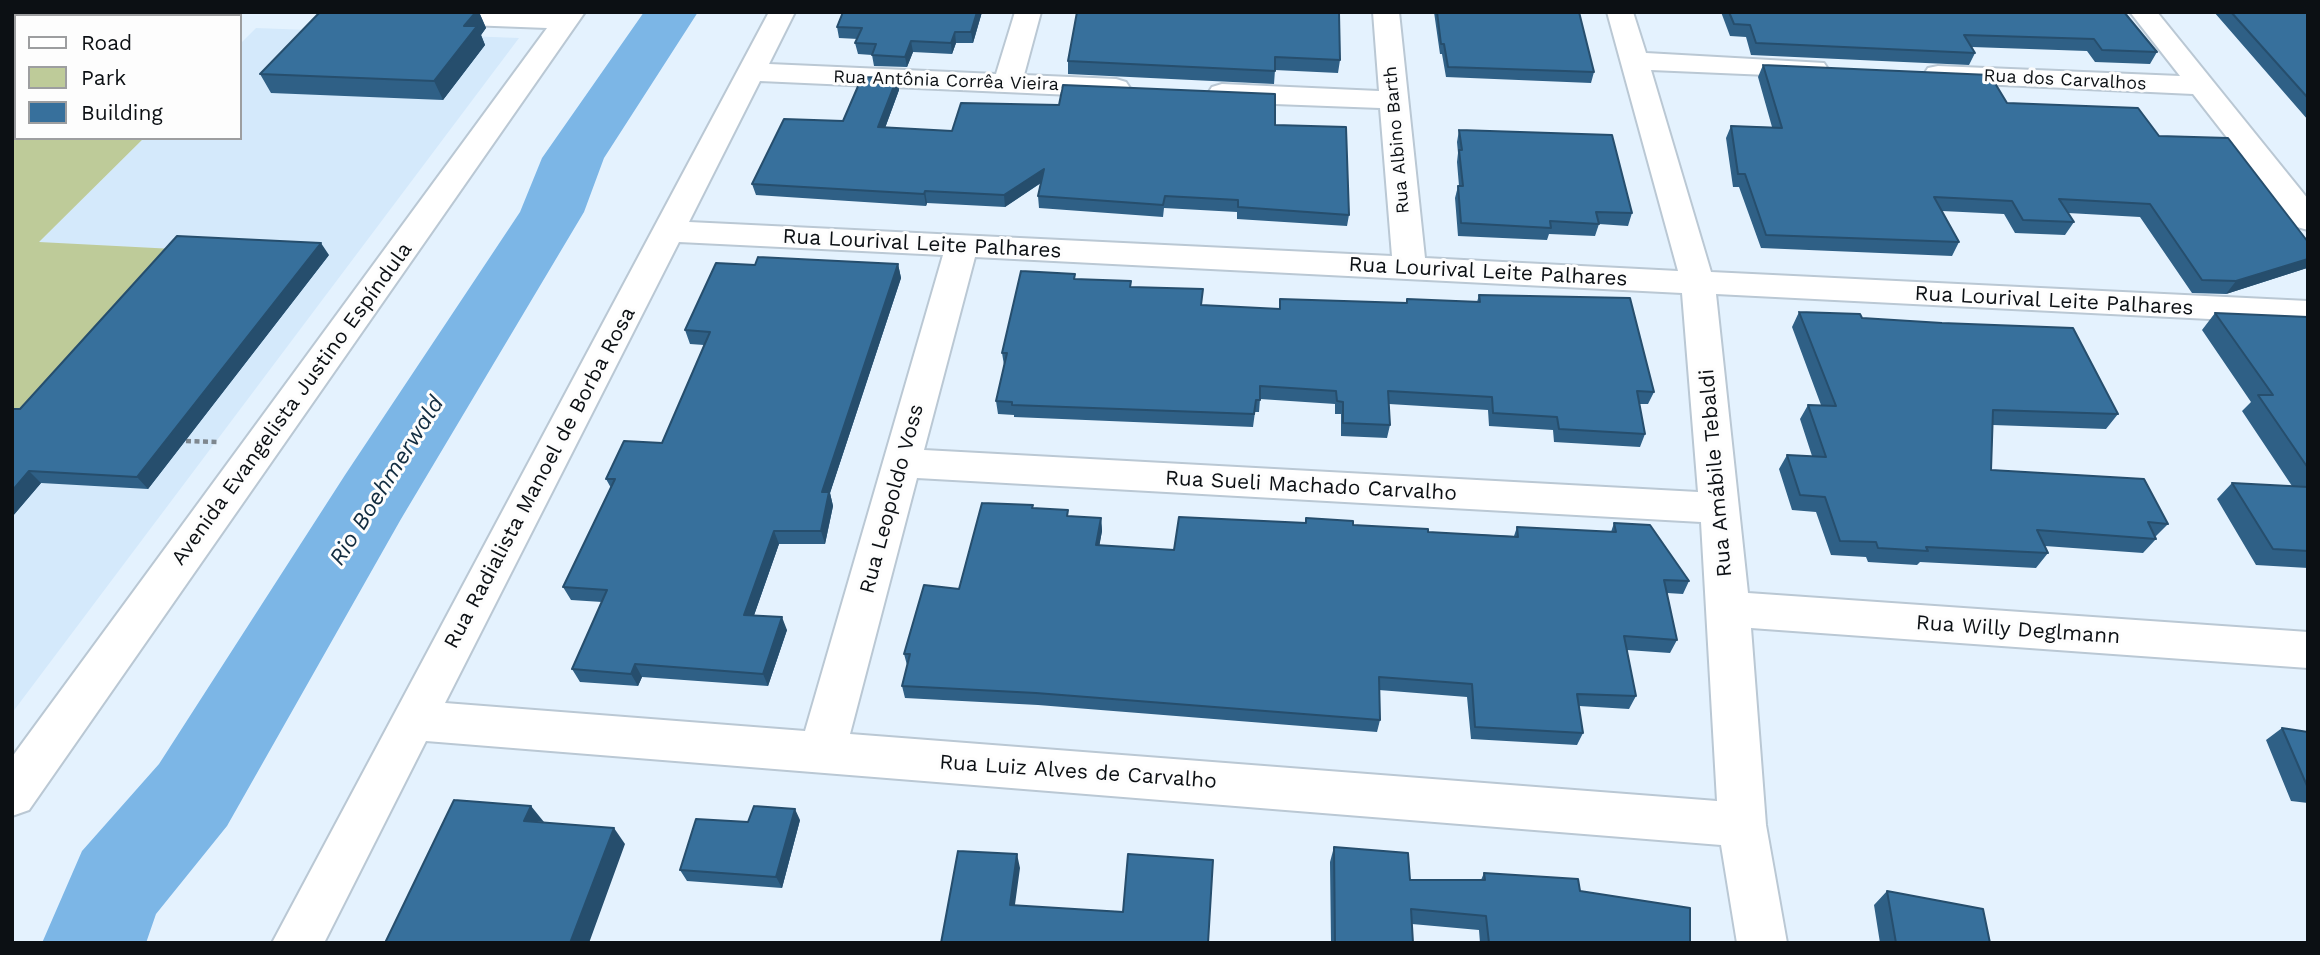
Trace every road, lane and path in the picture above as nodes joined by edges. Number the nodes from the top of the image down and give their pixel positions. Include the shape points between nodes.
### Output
1 (337, 12) edge
2 (782, 12) edge
3 (1028, 12) edge
4 (1386, 12) edge
5 (1614, 12) edge
6 (1620, 12) edge
7 (2143, 12) edge
8 (569, 17) edge
9 (1635, 61) junction
10 (1842, 70) edge
11 (751, 72) junction
12 (1912, 73) edge
13 (1008, 83) junction
14 (2202, 86) junction
15 (1146, 89) edge
16 (1201, 92) edge
17 (1393, 100) junction
18 (2308, 220) edge
19 (668, 231) junction
20 (962, 246) junction
21 (1409, 268) junction
22 (1698, 283) junction
23 (2308, 313) edge
24 (902, 463) junction
25 (1720, 508) junction
26 (1729, 609) junction
27 (2308, 650) edge
28 (413, 720) junction
29 (822, 752) junction
30 (12, 795) edge
31 (1742, 824) junction
32 (298, 943) edge
33 (1762, 943) edge

1 - 8 street
2 - 11 street, Rua Radialista Manoel de Borba Rosa
3 - 13 street
4 - 17 street, Rua Albino Barth
5 - 6 street
6 - 9 street, Rua Amábile Tebaldi
7 - 14 street
8 - 30 street, Avenida Evangelista Justino Espíndula
9 - 10 street
9 - 22 street, Rua Amábile Tebaldi
11 - 13 street, Rua Antônia Corrêa Vieira
11 - 19 street, Rua Radialista Manoel de Borba Rosa
12 - 14 street, Rua dos Carvalhos
13 - 15 street, Rua Antônia Corrêa Vieira
14 - 18 street
16 - 17 street
17 - 21 street, Rua Albino Barth
19 - 20 street, Rua Lourival Leite Palhares
19 - 28 street, Rua Radialista Manoel de Borba Rosa
20 - 21 street, Rua Lourival Leite Palhares
20 - 24 street, Rua Leopoldo Voss
21 - 22 street, Rua Lourival Leite Palhares
22 - 23 street, Rua Lourival Leite Palhares
22 - 25 street, Rua Amábile Tebaldi
24 - 25 street, Rua Sueli Machado Carvalho
24 - 29 street, Rua Leopoldo Voss
25 - 26 street, Rua Amábile Tebaldi
26 - 27 street, Rua Willy Deglmann
26 - 31 street, Rua Amábile Tebaldi
28 - 29 street, Rua Luiz Alves de Carvalho
28 - 32 street, Rua Radialista Manoel de Borba Rosa
29 - 31 street, Rua Luiz Alves de Carvalho
31 - 33 street, Rua Amábile Tebaldi

